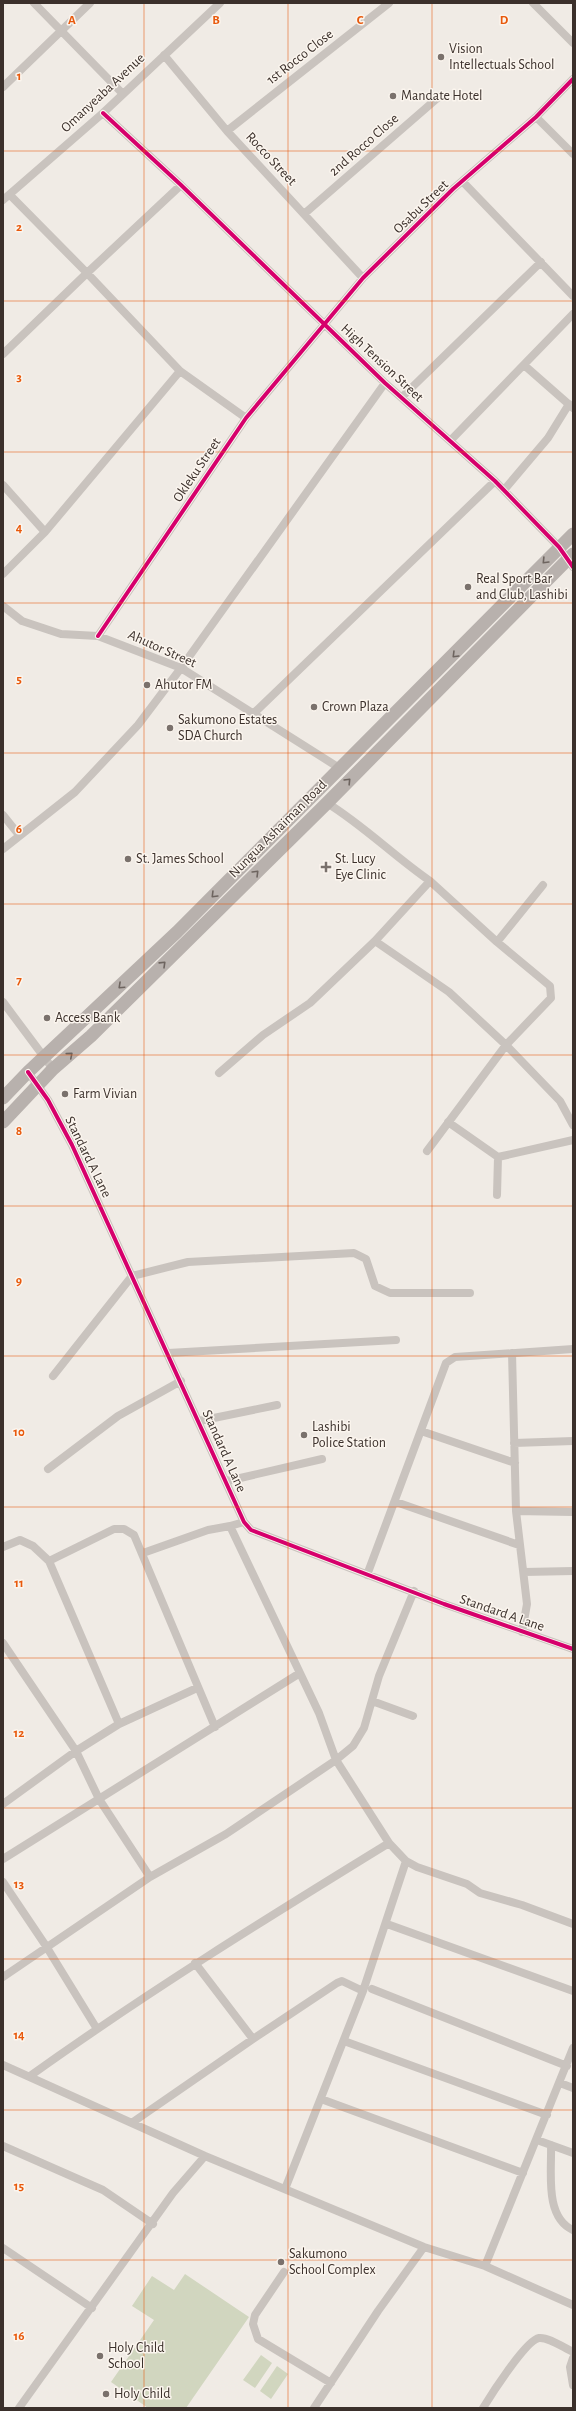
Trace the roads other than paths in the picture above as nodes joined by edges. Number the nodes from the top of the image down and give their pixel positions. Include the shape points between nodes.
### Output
1 (34, 3) edge
2 (90, 3) edge
3 (220, 3) edge
4 (389, 3) edge
5 (533, 3) edge
6 (62, 31) junction
7 (573, 43) edge
8 (164, 55) junction
9 (573, 79) edge
10 (3, 87) edge
11 (122, 93) junction
12 (441, 95) dead end
13 (102, 113) junction
14 (536, 117) junction
15 (227, 132) junction
16 (573, 154) edge
17 (463, 182) junction
18 (181, 185) junction
19 (10, 195) junction
20 (3, 200) edge
21 (304, 214) junction
22 (541, 262) junction
23 (87, 273) junction
24 (363, 278) junction
25 (573, 296) edge
26 (573, 314) edge
27 (325, 324) junction
28 (3, 354) edge
29 (524, 365) junction
30 (180, 371) junction
31 (385, 383) junction
32 (402, 397) junction
33 (571, 406) edge
34 (246, 418) junction
35 (450, 441) junction
36 (495, 481) junction
37 (3, 484) edge
38 (504, 490) junction
39 (45, 532) junction
40 (573, 534) edge
41 (559, 547) junction
42 (571, 560) edge
43 (3, 574) edge
44 (3, 606) edge
45 (98, 636) junction
46 (181, 668) junction
47 (253, 714) junction
48 (340, 769) junction
49 (327, 803) junction
50 (3, 815) edge
51 (19, 835) junction
52 (3, 849) edge
53 (430, 881) junction
54 (543, 885) dead end
55 (375, 941) junction
56 (497, 942) junction
57 (3, 1002) edge
58 (506, 1045) junction
59 (43, 1058) junction
60 (53, 1069) junction
61 (28, 1072) junction
62 (219, 1073) dead end
63 (38, 1084) junction
64 (3, 1098) edge
65 (3, 1122) edge
66 (448, 1122) junction
67 (573, 1125) edge
68 (573, 1140) edge
69 (426, 1151) dead end
70 (498, 1157) junction
71 (497, 1195) dead end
72 (132, 1276) junction
73 (470, 1293) dead end
74 (396, 1340) dead end
75 (573, 1349) edge
76 (168, 1353) junction
77 (512, 1353) junction
78 (53, 1376) dead end
79 (181, 1381) junction
80 (277, 1406) dead end
81 (199, 1421) junction
82 (421, 1431) junction
83 (573, 1441) edge
84 (514, 1443) junction
85 (322, 1459) dead end
86 (515, 1463) junction
87 (48, 1469) dead end
88 (226, 1481) junction
89 (396, 1502) junction
90 (516, 1511) junction
91 (573, 1512) edge
92 (244, 1522) junction
93 (230, 1526) junction
94 (3, 1546) edge
95 (519, 1546) junction
96 (143, 1553) junction
97 (49, 1561) junction
98 (573, 1571) edge
99 (524, 1572) junction
100 (367, 1575) junction
101 (414, 1592) junction
102 (522, 1632) junction
103 (3, 1643) edge
104 (573, 1649) edge
105 (300, 1673) junction
106 (197, 1688) junction
107 (372, 1701) junction
108 (413, 1716) dead end
109 (119, 1724) junction
110 (215, 1727) junction
111 (76, 1751) junction
112 (336, 1760) junction
113 (99, 1799) junction
114 (3, 1804) edge
115 (389, 1843) junction
116 (3, 1859) edge
117 (406, 1861) junction
118 (150, 1877) junction
119 (3, 1882) edge
120 (387, 1924) junction
121 (573, 1924) edge
122 (46, 1946) junction
123 (195, 1963) junction
124 (3, 1977) edge
125 (367, 1990) junction
126 (573, 1991) edge
127 (97, 2028) junction
128 (253, 2039) junction
129 (344, 2041) junction
130 (573, 2048) edge
131 (3, 2064) edge
132 (567, 2066) junction
133 (30, 2076) junction
134 (560, 2083) junction
135 (573, 2088) edge
136 (321, 2099) junction
137 (547, 2115) junction
138 (133, 2122) junction
139 (537, 2140) junction
140 (551, 2145) junction
141 (3, 2146) edge
142 (573, 2153) edge
143 (205, 2156) junction
144 (523, 2173) junction
145 (285, 2189) junction
146 (153, 2224) junction
147 (573, 2230) edge
148 (424, 2247) junction
149 (3, 2248) edge
150 (485, 2266) junction
151 (284, 2272) dead end
152 (573, 2305) edge
153 (92, 2308) junction
154 (573, 2352) edge
155 (573, 2358) edge
156 (331, 2383) junction
157 (573, 2385) edge
158 (19, 2408) edge
159 (314, 2408) edge
160 (483, 2408) edge

1 - 6 street
2 - 6 street
3 - 8 street, Omanyeaba Avenue
4 - 15 street, 1st Rocco Close
5 - 7 street
6 - 10 street
6 - 11 street
8 - 11 street, Omanyeaba Avenue
8 - 15 street, Rocco Street
9 - 14 street, Osabu Street
11 - 13 street, Omanyeaba Avenue
12 - 21 street, 2nd Rocco Close
13 - 18 street, High Tension Street
13 - 19 street, Omanyeaba Avenue
14 - 16 street
14 - 17 street, Osabu Street
15 - 21 street, Rocco Street
17 - 22 street
17 - 24 street, Osabu Street
18 - 23 street
18 - 27 street, High Tension Street
19 - 20 street, Omanyeaba Avenue
19 - 23 street
21 - 24 street, Rocco Street
22 - 25 street
22 - 32 street
23 - 28 street
23 - 30 street
24 - 27 street, Osabu Street
26 - 29 street
27 - 31 street, High Tension Street
27 - 34 street, Okleku Street
29 - 33 street
29 - 35 street
30 - 34 street
30 - 39 street
31 - 32 street, High Tension Street
31 - 46 street
32 - 35 street, High Tension Street
33 - 38 street
34 - 45 street, Okleku Street
35 - 36 street, High Tension Street
36 - 38 street, High Tension Street
36 - 47 street
37 - 39 street
38 - 41 street, High Tension Street
39 - 43 street
40 - 41 main road, Nungua Ashaiman Road
41 - 42 street, High Tension Street
41 -> 48 main road, Nungua Ashaiman Road
49 -> 42 main road, Nungua Ashaiman Road
44 - 45 street, Ahutor Street via 22,621 48,630 61,634
45 - 46 street, Ahutor Street
46 - 47 street, Ahutor Street
46 - 51 street via 138,725 75,792
47 - 48 street, Ahutor Street
48 -> 59 main road, Nungua Ashaiman Road via 132,976
49 - 53 street via 345,814
60 -> 49 main road, Nungua Ashaiman Road via 91,1036
50 - 51 street
51 - 52 street
53 - 55 street
53 - 56 street
54 - 56 street
55 - 58 street via 449,992
55 - 62 street via 310,1003 263,1035
56 - 58 street via 550,986 552,992 551,998
57 - 59 street
58 - 66 street
58 - 67 street via 560,1101
59 - 60 street
59 - 61 main road, Nungua Ashaiman Road
60 - 63 main road, Nungua Ashaiman Road
61 - 63 street, Standard A Lane
61 - 64 main road, Nungua Ashaiman Road
63 - 65 main road, Nungua Ashaiman Road
63 - 72 street, Standard A Lane via 72,1145
66 - 69 street
66 - 70 street
68 - 70 street
70 - 71 street
72 - 73 street via 188,1262 354,1253 366,1259 375,1286 380,1290
72 - 76 street, Standard A Lane
72 - 78 street
74 - 76 street
75 - 77 street
76 - 79 street, Standard A Lane
77 - 82 street via 450,1359 446,1363
77 - 84 street
79 - 81 street, Standard A Lane
79 - 87 street via 118,1416
80 - 81 street
81 - 88 street, Standard A Lane
82 - 86 street
82 - 89 street
83 - 84 street
84 - 86 street
85 - 88 street
86 - 90 street
88 - 92 street, Standard A Lane
89 - 95 street
89 - 100 street
90 - 91 street
90 - 95 street
92 - 93 street
92 - 100 street, Standard A Lane via 251,1530 264,1536
93 - 96 street via 215,1528
93 - 105 street
94 - 97 street via 20,1540 33,1546
95 - 99 street
96 - 97 street via 134,1535 124,1529 114,1529
96 - 106 street
97 - 109 street
98 - 99 street
99 - 102 street via 527,1604
100 - 101 street, Standard A Lane
101 - 102 street, Standard A Lane
101 - 107 street via 379,1676
102 - 104 street, Standard A Lane
103 - 111 street
105 - 110 street
105 - 112 street via 319,1713
106 - 109 street
106 - 110 street
107 - 108 street
107 - 112 street via 364,1728 353,1746
109 - 111 street
110 - 113 street
111 - 113 street
111 - 114 street
112 - 115 street
112 - 118 street via 226,1834
113 - 116 street
113 - 118 street
115 - 117 street
115 - 123 street
117 - 120 street
117 - 121 street via 467,1884 480,1893
118 - 122 street
119 - 122 street
120 - 125 street
120 - 126 street
122 - 124 street
122 - 127 street
123 - 127 street
123 - 128 street
125 - 128 street via 342,1981 337,1983
125 - 129 street
125 - 132 street
127 - 133 street
128 - 138 street
129 - 136 street
129 - 137 street
130 - 132 street
131 - 133 street
132 - 134 street
133 - 138 street
134 - 135 street
134 - 137 street
136 - 144 street
136 - 145 street
137 - 139 street
138 - 143 street
139 - 140 street
139 - 144 street
140 - 142 street
140 - 147 street via 554,2207 560,2219
141 - 146 street via 103,2190
143 - 145 street
143 - 146 street via 174,2193
144 - 150 street
145 - 148 street
146 - 153 street
148 - 150 street
148 - 156 street
149 - 153 street
150 - 152 street
151 - 156 street via 255,2315 254,2331 258,2339
153 - 158 street
154 - 160 street via 545,2339 538,2338 532,2341
155 - 157 street via 570,2367
156 - 159 street

